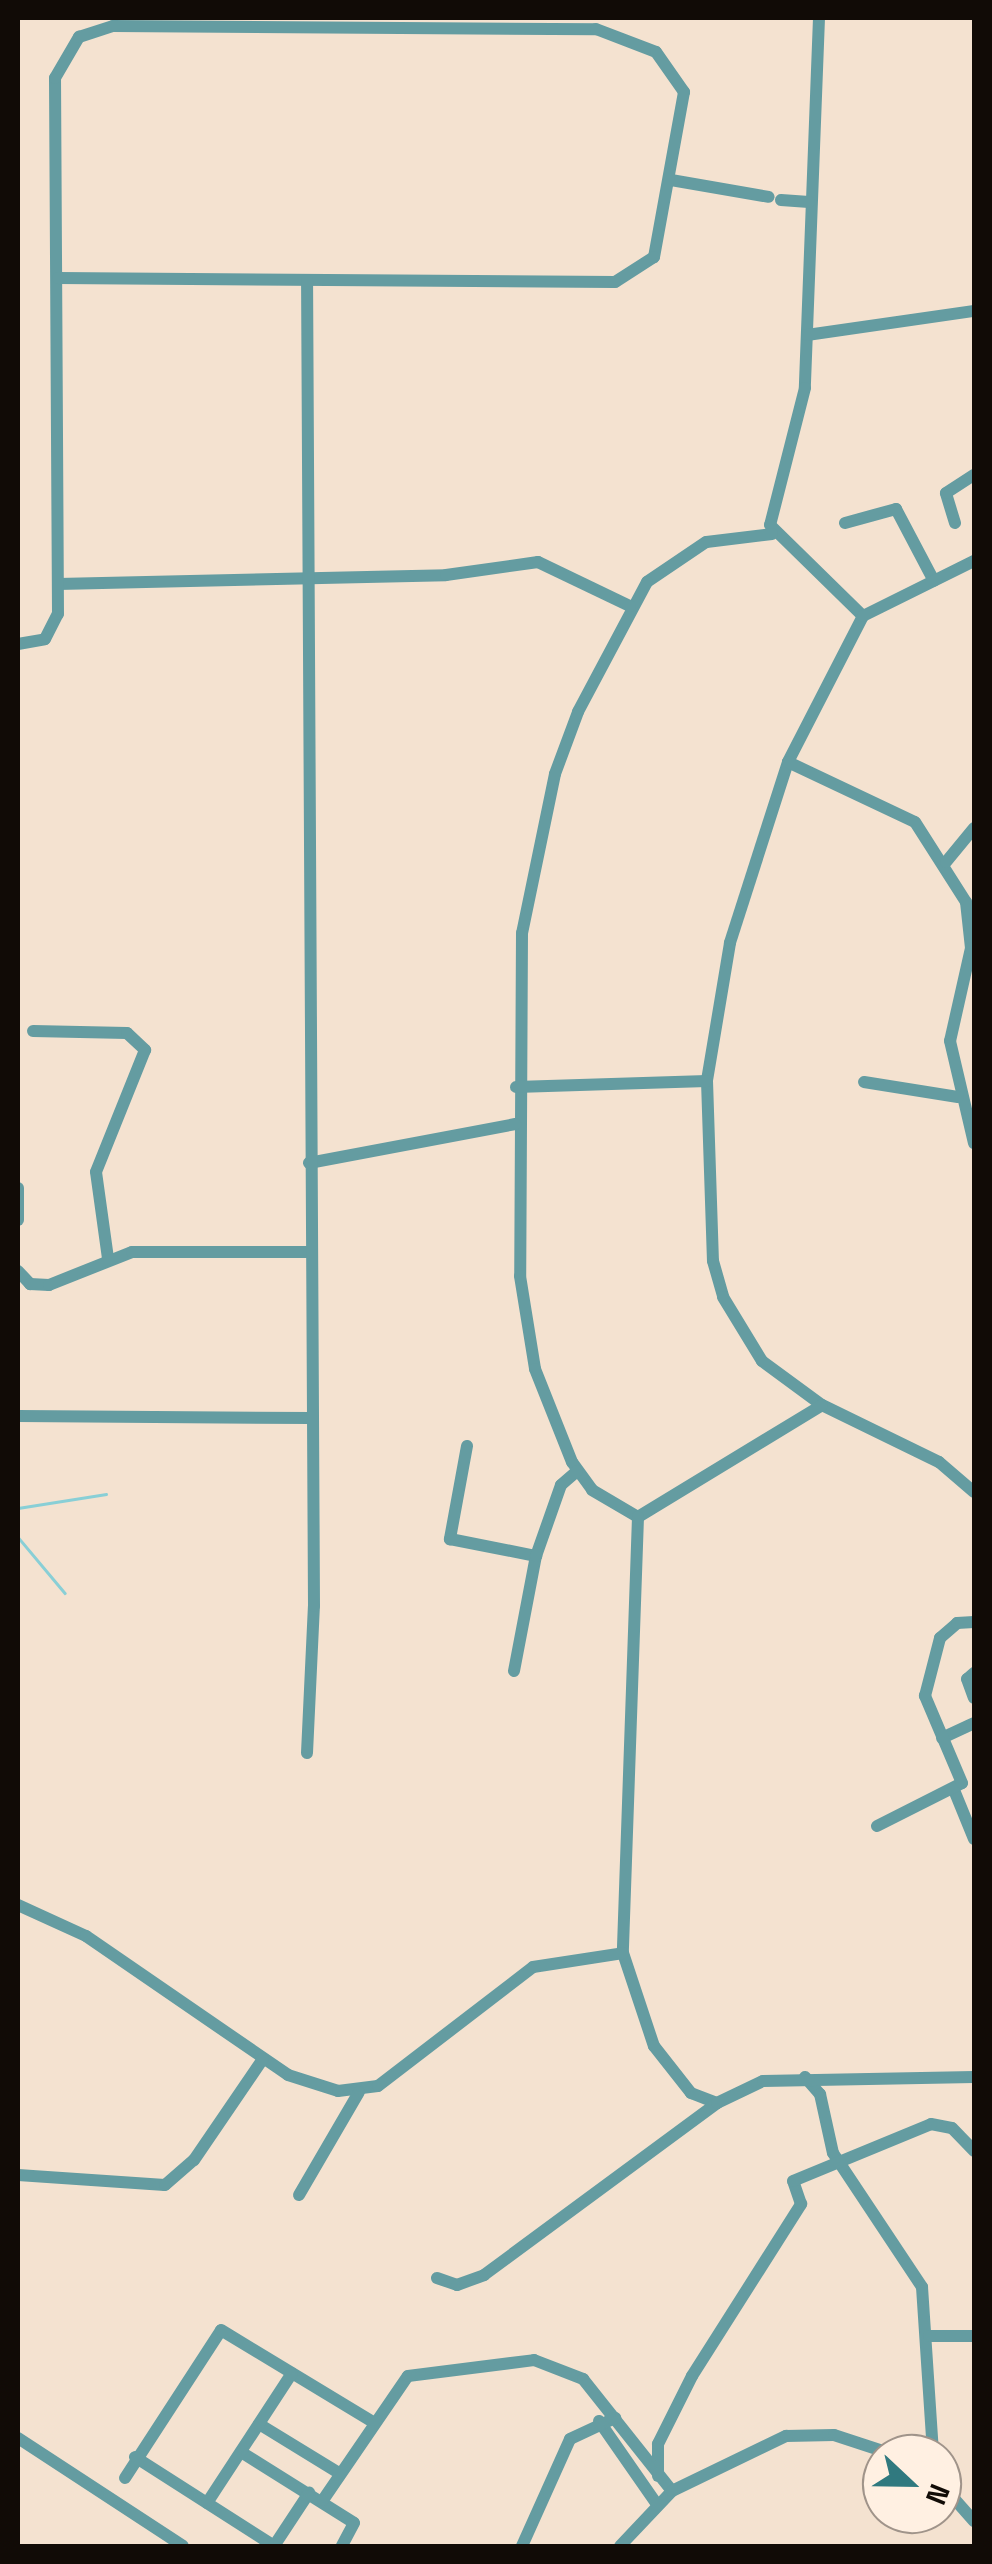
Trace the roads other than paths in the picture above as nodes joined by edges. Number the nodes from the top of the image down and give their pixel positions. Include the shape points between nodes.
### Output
1 (819, 18) edge
2 (671, 180) junction
3 (809, 202) junction
4 (58, 278) junction
5 (307, 280) junction
6 (974, 311) edge
7 (807, 335) junction
8 (974, 474) edge
9 (845, 523) dead end
10 (955, 523) dead end
11 (772, 534) junction
12 (974, 561) edge
13 (312, 580) junction
14 (934, 581) junction
15 (58, 584) junction
16 (630, 606) junction
17 (863, 616) junction
18 (18, 644) edge
19 (788, 762) junction
20 (974, 828) edge
21 (946, 862) junction
22 (33, 1031) dead end
23 (707, 1081) junction
24 (864, 1082) dead end
25 (516, 1087) junction
26 (958, 1097) junction
27 (516, 1124) junction
28 (974, 1144) edge
29 (309, 1162) junction
30 (18, 1188) edge
31 (18, 1220) edge
32 (308, 1252) junction
33 (108, 1259) junction
34 (18, 1272) edge
35 (822, 1405) junction
36 (18, 1416) edge
37 (311, 1418) junction
38 (467, 1446) dead end
39 (577, 1471) junction
40 (974, 1492) edge
41 (638, 1517) junction
42 (536, 1556) junction
43 (974, 1622) edge
44 (514, 1672) dead end
45 (974, 1673) edge
46 (974, 1698) edge
47 (974, 1723) edge
48 (942, 1738) junction
49 (306, 1754) dead end
50 (954, 1790) junction
51 (877, 1826) dead end
52 (974, 1839) edge
53 (18, 1905) edge
54 (624, 1953) junction
55 (263, 2059) junction
56 (974, 2077) edge
57 (805, 2078) junction
58 (839, 2078) junction
59 (359, 2092) junction
60 (717, 2103) junction
61 (822, 2104) junction
62 (974, 2150) edge
63 (842, 2166) junction
64 (18, 2176) edge
65 (299, 2195) dead end
66 (436, 2278) dead end
67 (929, 2336) junction
68 (974, 2336) edge
69 (292, 2373) junction
70 (602, 2409) junction
71 (615, 2418) junction
72 (371, 2421) junction
73 (259, 2424) junction
74 (598, 2426) junction
75 (930, 2434) edge
76 (18, 2438) edge
77 (862, 2444) edge
78 (241, 2452) junction
79 (135, 2456) junction
80 (339, 2473) junction
81 (658, 2476) junction
82 (125, 2478) dead end
83 (672, 2491) junction
84 (308, 2493) junction
85 (323, 2500) junction
86 (207, 2502) junction
87 (656, 2504) junction
88 (183, 2546) edge
89 (274, 2546) edge
90 (342, 2546) edge
91 (522, 2546) edge
92 (620, 2546) edge

1 - 3 street
2 - 3 street
2 - 4 street via 684,92 668,64 628,36 562,27 101,28 72,44 55,78
2 - 5 street via 654,257 616,282
3 - 7 street
4 - 5 street
4 - 15 street
5 - 13 street
6 - 7 street
7 - 11 street via 805,388
8 - 10 street via 946,494
9 - 14 street via 896,509
11 - 16 street via 681,553
11 - 17 street via 838,584
12 - 14 street
13 - 15 street
13 - 16 street via 538,562
13 - 29 street
14 - 17 street
15 - 18 street via 53,628 45,639
16 - 25 street via 578,712 540,819 522,933
17 - 19 street
19 - 21 street via 906,816
19 - 23 street via 734,930
20 - 21 street
21 - 26 street via 966,902 972,936 951,1023
22 - 33 street via 127,1033 145,1050 95,1177
23 - 25 street
23 - 35 street via 710,1234 722,1297 762,1361
24 - 26 street
25 - 27 street
26 - 28 street
27 - 29 street
27 - 39 street via 526,1333
29 - 32 street
30 - 31 street
32 - 33 street via 132,1252
32 - 37 street
33 - 34 street via 63,1284 30,1284
35 - 40 street via 939,1462
35 - 41 street
36 - 37 street
37 - 49 street
38 - 42 street via 450,1539
39 - 41 street via 592,1490
39 - 42 street via 561,1485
41 - 54 street
42 - 44 street
43 - 48 street via 948,1627 933,1656 925,1696
45 - 46 street via 967,1676
47 - 48 street
48 - 50 street via 962,1779
50 - 51 street
50 - 52 street
53 - 55 street via 102,1946
54 - 59 street via 533,1966 400,2072
54 - 60 street via 654,2046 691,2093
55 - 59 street via 303,2081
55 - 64 street via 194,2160 165,2185
56 - 58 street
57 - 58 street
57 - 60 street via 771,2078
57 - 61 street
58 - 61 street
59 - 65 street
60 - 66 street via 484,2276 457,2286
61 - 63 street
62 - 63 street via 952,2128 932,2124
63 - 67 street via 915,2268
63 - 81 street via 816,2165 793,2181 801,2204 684,2390 658,2444
67 - 68 street
67 - 75 street
69 - 72 street
69 - 73 street
69 - 79 street via 216,2332
70 - 71 street
70 - 72 street via 568,2368 534,2360 416,2372
70 - 74 street
71 - 74 street
71 - 81 street
72 - 80 street
73 - 78 street
73 - 80 street
74 - 87 street
74 - 91 street via 570,2439
76 - 88 street
77 - 83 street via 795,2434
78 - 84 street
78 - 86 street
79 - 82 street
79 - 86 street
80 - 85 street
81 - 83 street
83 - 87 street
84 - 85 street
84 - 89 street
85 - 90 street via 356,2525
86 - 89 street
87 - 92 street

